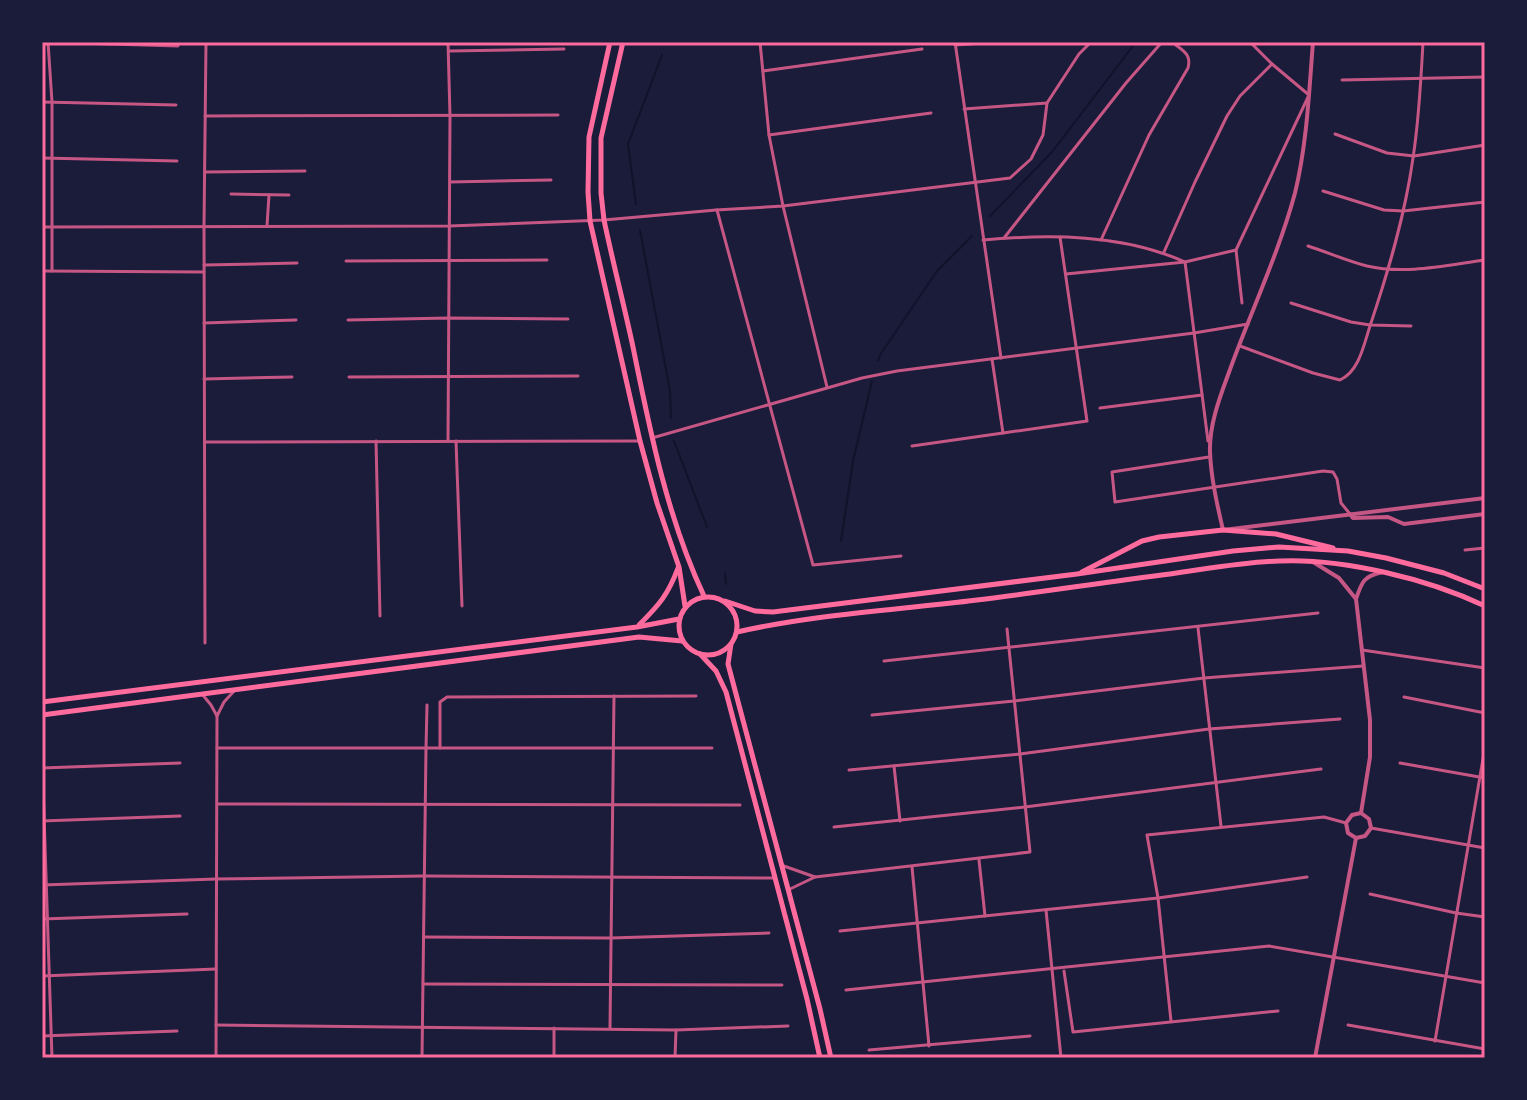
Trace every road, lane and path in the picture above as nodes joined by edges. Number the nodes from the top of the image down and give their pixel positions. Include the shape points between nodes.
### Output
1 (42, 42) edge
2 (48, 42) edge
3 (206, 42) edge
4 (448, 42) edge
5 (610, 42) edge
6 (623, 42) edge
7 (760, 42) edge
8 (997, 42) edge
9 (1091, 42) edge
10 (1162, 42) edge
11 (1172, 42) edge
12 (1250, 42) edge
13 (1313, 42) edge
14 (1423, 42) edge
15 (955, 44) edge
16 (178, 46) dead end
17 (564, 49) dead end
18 (922, 49) dead end
19 (449, 51) junction
20 (1272, 64) junction
21 (763, 71) junction
22 (1485, 77) edge
23 (1421, 78) junction
24 (1342, 80) dead end
25 (1309, 95) junction
26 (42, 102) edge
27 (52, 102) junction
28 (1047, 103) junction
29 (176, 105) dead end
30 (964, 109) junction
31 (931, 113) dead end
32 (558, 115) dead end
33 (205, 116) junction
34 (450, 116) junction
35 (1335, 134) dead end
36 (769, 135) junction
37 (1485, 145) edge
38 (1414, 156) junction
39 (42, 158) edge
40 (52, 158) junction
41 (177, 161) dead end
42 (305, 171) dead end
43 (205, 172) junction
44 (551, 180) dead end
45 (975, 181) junction
46 (450, 182) junction
47 (1323, 191) dead end
48 (231, 194) dead end
49 (269, 195) junction
50 (289, 195) dead end
51 (1485, 202) edge
52 (783, 206) junction
53 (716, 210) junction
54 (1403, 211) junction
55 (604, 220) junction
56 (590, 221) junction
57 (204, 226) junction
58 (267, 226) junction
59 (449, 226) junction
60 (42, 227) edge
61 (52, 227) junction
62 (1060, 237) junction
63 (1004, 238) junction
64 (983, 240) junction
65 (1101, 240) junction
66 (1308, 246) dead end
67 (1236, 250) junction
68 (1164, 252) junction
69 (449, 259) junction
70 (547, 260) dead end
71 (1485, 260) edge
72 (346, 261) dead end
73 (1185, 262) junction
74 (297, 263) dead end
75 (204, 265) junction
76 (1389, 269) junction
77 (42, 271) edge
78 (52, 271) junction
79 (204, 272) junction
80 (1066, 274) junction
81 (1242, 303) dead end
82 (1291, 303) dead end
83 (449, 318) junction
84 (568, 319) dead end
85 (296, 320) dead end
86 (348, 320) dead end
87 (204, 323) junction
88 (1248, 324) junction
89 (1370, 325) junction
90 (1411, 326) dead end
91 (1194, 333) junction
92 (1239, 346) junction
93 (1077, 348) junction
94 (1001, 358) junction
95 (992, 359) junction
96 (449, 376) junction
97 (578, 376) dead end
98 (292, 377) dead end
99 (349, 377) dead end
100 (204, 379) junction
101 (827, 388) junction
102 (1202, 395) junction
103 (769, 405) junction
104 (1100, 408) dead end
105 (1003, 433) junction
106 (651, 438) junction
107 (376, 441) junction
108 (448, 441) junction
109 (456, 441) junction
110 (640, 441) junction
111 (205, 442) junction
112 (912, 446) dead end
113 (1210, 454) junction
114 (1213, 488) junction
115 (1485, 498) edge
116 (1403, 508) junction
117 (1350, 514) junction
118 (1485, 514) edge
119 (1404, 524) junction
120 (1223, 530) junction
121 (1485, 548) edge
122 (1465, 550) dead end
123 (1348, 551) junction
124 (901, 556) dead end
125 (1313, 562) junction
126 (679, 567) junction
127 (1383, 572) junction
128 (1077, 574) junction
129 (1485, 589) edge
130 (704, 596) junction
131 (1356, 599) junction
132 (725, 601) junction
133 (462, 606) dead end
134 (685, 606) junction
135 (1485, 606) edge
136 (1318, 613) dead end
137 (380, 616) dead end
138 (679, 619) junction
139 (637, 627) junction
140 (1198, 628) junction
141 (1007, 629) dead end
142 (737, 632) junction
143 (682, 641) junction
144 (205, 643) dead end
145 (731, 644) junction
146 (1009, 648) junction
147 (1362, 650) junction
148 (700, 654) junction
149 (884, 661) dead end
150 (1363, 666) junction
151 (1485, 668) edge
152 (1204, 678) junction
153 (236, 690) junction
154 (202, 694) junction
155 (614, 696) junction
156 (696, 696) dead end
157 (1404, 697) dead end
158 (1014, 701) junction
159 (42, 702) edge
160 (427, 705) dead end
161 (1485, 713) edge
162 (42, 715) edge
163 (872, 715) dead end
164 (217, 716) junction
165 (1340, 719) dead end
166 (1209, 729) junction
167 (1485, 747) edge
168 (217, 748) junction
169 (426, 748) junction
170 (440, 748) junction
171 (614, 748) junction
172 (712, 748) dead end
173 (42, 754) edge
174 (1020, 754) junction
175 (180, 763) dead end
176 (1400, 763) dead end
177 (894, 766) junction
178 (42, 768) edge
179 (1321, 769) dead end
180 (849, 770) dead end
181 (1479, 777) junction
182 (1485, 778) edge
183 (1216, 783) junction
184 (217, 804) junction
185 (425, 805) junction
186 (613, 805) junction
187 (740, 805) dead end
188 (1025, 807) junction
189 (1361, 813) junction
190 (180, 816) dead end
191 (43, 821) edge
192 (900, 821) junction
193 (1346, 823) junction
194 (834, 827) dead end
195 (1221, 827) junction
196 (1371, 828) junction
197 (1356, 838) junction
198 (1467, 845) junction
199 (1485, 848) edge
200 (979, 858) junction
201 (781, 864) junction
202 (912, 867) junction
203 (424, 876) junction
204 (815, 877) junction
205 (1307, 877) dead end
206 (612, 878) junction
207 (775, 878) junction
208 (216, 879) junction
209 (44, 885) edge
210 (788, 890) junction
211 (1370, 894) dead end
212 (1158, 898) junction
213 (1046, 910) junction
214 (1456, 913) junction
215 (187, 914) dead end
216 (985, 916) junction
217 (1485, 917) edge
218 (45, 919) edge
219 (917, 924) junction
220 (840, 931) dead end
221 (769, 933) dead end
222 (424, 937) junction
223 (611, 938) junction
224 (1334, 958) junction
225 (1163, 959) junction
226 (216, 969) junction
227 (1064, 969) junction
228 (1052, 970) junction
229 (42, 976) edge
230 (49, 976) junction
231 (1444, 978) junction
232 (923, 983) junction
233 (1485, 983) edge
234 (423, 984) junction
235 (782, 985) dead end
236 (611, 986) junction
237 (846, 990) dead end
238 (1278, 1011) dead end
239 (1171, 1021) junction
240 (216, 1025) junction
241 (1348, 1025) dead end
242 (788, 1026) dead end
243 (423, 1027) junction
244 (554, 1028) junction
245 (610, 1029) junction
246 (676, 1030) junction
247 (177, 1031) dead end
248 (51, 1035) junction
249 (42, 1036) edge
250 (1030, 1036) dead end
251 (1435, 1041) junction
252 (929, 1046) junction
253 (1485, 1049) edge
254 (869, 1050) dead end
255 (52, 1058) edge
256 (216, 1058) edge
257 (422, 1058) edge
258 (554, 1058) edge
259 (675, 1058) edge
260 (820, 1058) edge
261 (831, 1058) edge
262 (1061, 1058) edge
263 (1315, 1058) edge

1 - 2 street
2 - 16 street
2 - 27 street
3 - 33 street
4 - 19 street
5 - 56 main road via 589,137
6 - 55 main road via 601,138
7 - 21 street
8 - 15 street
9 - 28 street
10 - 63 street
11 - 65 street via 1189,56 1188,68 1149,135
12 - 20 street
13 - 25 street
14 - 23 street
15 - 30 street
17 - 19 street
18 - 21 street
19 - 34 street
20 - 25 street
20 - 68 street via 1227,116
21 - 36 street
22 - 23 street
23 - 24 street
23 - 38 street
25 - 67 street
25 - 88 street via 1295,193
26 - 27 street
27 - 29 street
27 - 40 street
28 - 30 street
28 - 45 street via 1043,135 1031,159 1010,178
30 - 45 street
31 - 36 street
32 - 34 street
33 - 34 street
33 - 43 street
34 - 46 street
35 - 38 street via 1387,153
36 - 52 street
37 - 38 street
38 - 54 street
39 - 40 street
40 - 41 street
40 - 61 street
42 - 43 street
43 - 57 street
44 - 46 street
45 - 52 street
45 - 64 street
46 - 59 street
47 - 54 street
48 - 49 street
49 - 50 street
49 - 58 street
51 - 54 street
52 - 53 street
52 - 101 street
53 - 55 street
53 - 103 street
54 - 76 street
55 - 56 street
55 - 106 main road
56 - 59 street
56 - 110 main road
57 - 58 street
57 - 61 street
57 - 75 street
58 - 59 street
59 - 69 street
60 - 61 street
61 - 78 street
62 - 63 street
62 - 65 street
62 - 80 street
63 - 64 street
64 - 94 street
65 - 68 street
66 - 76 street
67 - 73 street
67 - 81 street
68 - 73 street
69 - 70 street
69 - 72 street
69 - 83 street
71 - 76 street
73 - 80 street
73 - 91 street
74 - 75 street
75 - 79 street
76 - 89 street
77 - 78 street
78 - 79 street
79 - 87 street
80 - 93 street
82 - 89 street
83 - 84 street
83 - 86 street
83 - 96 street
85 - 87 street
87 - 100 street
88 - 91 street
88 - 92 street
89 - 90 street
89 - 92 street via 1357,362 1340,380
91 - 93 street
91 - 102 street
92 - 113 street via 1213,420
93 - 94 street
93 - 105 street via 1087,421
94 - 95 street
95 - 101 street via 897,371
95 - 105 street
96 - 97 street
96 - 99 street
96 - 108 street
98 - 100 street
100 - 111 street
101 - 103 street
102 - 104 street
102 - 113 street
103 - 106 street
103 - 124 street via 813,565
105 - 112 street
106 - 130 main road
107 - 108 street
107 - 111 street
107 - 137 street
108 - 109 street
109 - 110 street
109 - 133 street
110 - 126 main road
111 - 144 street
113 - 114 street
113 - 114 street via 1112,472 1115,502
114 - 117 street via 1333,472 1341,503
114 - 120 street
115 - 116 street
116 - 117 street
116 - 119 street via 1399,516
117 - 119 street
117 - 120 street
118 - 119 street
120 - 123 main road via 1276,534
120 - 128 main road via 1142,541
121 - 122 street
123 - 128 main road via 1279,547
123 - 129 main road via 1444,573
125 - 127 main road
125 - 131 street via 1339,578
125 - 142 main road via 1234,565
126 - 134 main road
126 - 139 main road via 670,591
127 - 131 street via 1362,583
127 - 135 main road
128 - 132 main road via 773,612
130 - 132 main road
130 - 134 main road
131 - 147 street
132 - 142 main road via 737,620
134 - 138 main road
136 - 140 street
138 - 139 main road
138 - 143 main road
139 - 159 main road
140 - 146 street
140 - 152 street
141 - 146 street
142 - 145 main road
143 - 148 main road
143 - 153 main road via 639,637
145 - 148 main road via 712,655
145 - 201 main road via 728,664
146 - 149 street
146 - 158 street
147 - 150 street
147 - 151 street
148 - 207 main road via 726,692
150 - 152 street
150 - 189 street via 1370,757
152 - 158 street
152 - 166 street
153 - 154 main road
153 - 164 street
154 - 162 main road
154 - 164 street
155 - 156 street
155 - 170 street via 447,697 440,702
155 - 171 street
157 - 161 street
158 - 163 street
158 - 174 street
160 - 169 street
164 - 168 street
165 - 166 street
166 - 174 street
166 - 183 street
167 - 181 street
168 - 169 street
168 - 184 street
169 - 170 street
169 - 185 street
170 - 171 street
171 - 172 street
171 - 186 street
173 - 178 street
174 - 177 street
174 - 188 street
175 - 178 street
176 - 181 street
177 - 180 street
177 - 192 street
178 - 191 street
179 - 183 street
181 - 182 street
181 - 198 street
183 - 188 street
183 - 195 street
184 - 185 street
184 - 208 street
185 - 186 street
185 - 203 street
186 - 187 street
186 - 206 street
188 - 192 street
188 - 200 street via 1030,852
189 - 193 street
189 - 196 street
190 - 191 street
191 - 209 street
192 - 194 street
193 - 195 street via 1324,817
193 - 197 street
195 - 212 street via 1147,835
196 - 197 street
196 - 198 street
197 - 224 street
198 - 199 street
198 - 214 street
200 - 202 street
200 - 216 street
201 - 204 street
201 - 210 main road
202 - 204 street
202 - 219 street
203 - 206 street
203 - 208 street
203 - 222 street
204 - 210 street
205 - 212 street
206 - 207 street
206 - 223 street
207 - 260 main road
208 - 209 street
208 - 226 street
209 - 218 street
210 - 261 main road
211 - 214 street
212 - 213 street
212 - 225 street
213 - 216 street
213 - 228 street
214 - 217 street
214 - 231 street
215 - 218 street
216 - 219 street
218 - 230 street
219 - 220 street
219 - 232 street
221 - 223 street
222 - 223 street
222 - 234 street
223 - 236 street
224 - 225 street via 1269,946
224 - 231 street
224 - 263 street
225 - 227 street
225 - 239 street
226 - 230 street
226 - 240 street
227 - 228 street
227 - 239 street via 1073,1032
228 - 232 street
228 - 262 street
229 - 230 street
230 - 248 street
231 - 233 street
231 - 251 street
232 - 237 street
232 - 252 street
234 - 236 street
234 - 243 street
235 - 236 street
236 - 245 street
238 - 239 street
240 - 243 street
240 - 256 street
241 - 251 street
242 - 246 street
243 - 244 street
243 - 257 street
244 - 245 street
244 - 258 street
245 - 246 street
246 - 259 street
247 - 248 street
248 - 249 street
248 - 255 street
250 - 252 street
251 - 253 street
252 - 254 street

